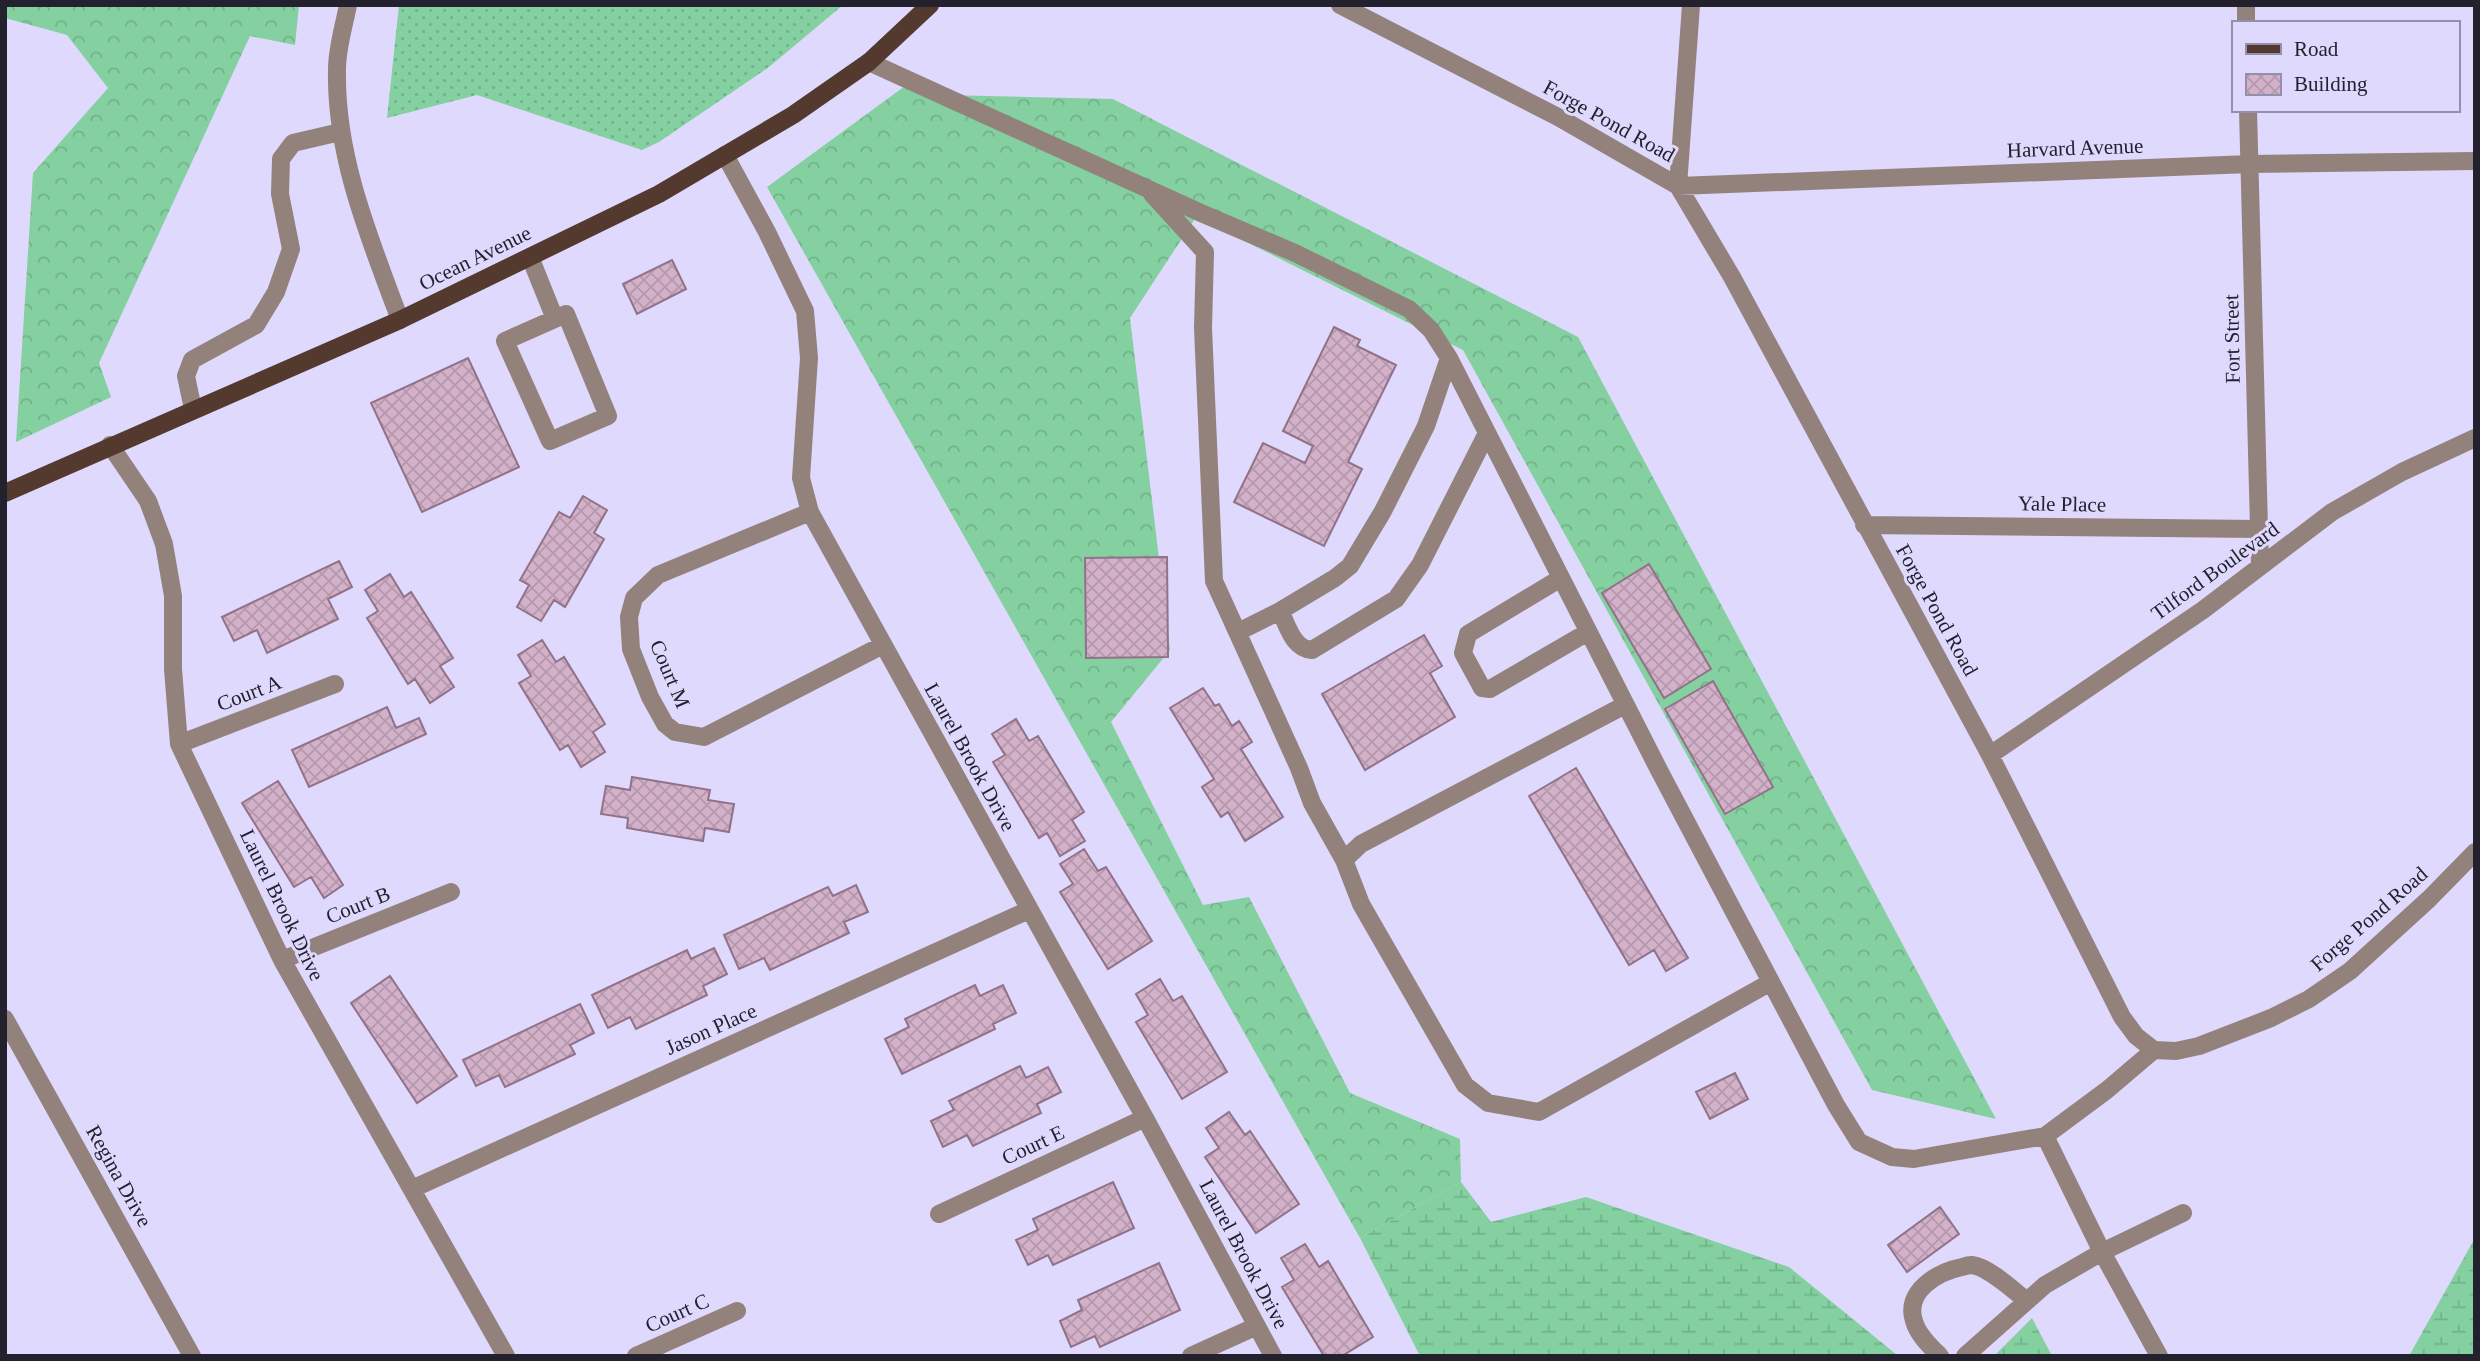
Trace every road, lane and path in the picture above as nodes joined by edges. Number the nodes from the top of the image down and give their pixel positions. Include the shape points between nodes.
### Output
1 (348, 5) edge
2 (930, 5) edge
3 (1340, 5) edge
4 (1691, 5) edge
5 (869, 62) junction
6 (2248, 112) edge
7 (340, 132) junction
8 (725, 155) junction
9 (2475, 161) edge
10 (2250, 164) junction
11 (1678, 186) junction
12 (1147, 189) junction
13 (530, 257) junction
14 (555, 319) junction
15 (400, 320) junction
16 (1449, 358) junction
17 (193, 409) junction
18 (1487, 433) junction
19 (2475, 438) edge
20 (110, 445) junction
21 (5, 493) edge
22 (810, 512) junction
23 (1864, 525) junction
24 (2259, 528) junction
25 (2260, 566) junction
26 (1561, 578) junction
27 (1280, 611) junction
28 (1238, 632) junction
29 (1588, 632) junction
30 (883, 645) junction
31 (335, 684) dead end
32 (1625, 705) junction
33 (179, 744) junction
34 (1990, 755) junction
35 (2475, 852) edge
36 (1344, 860) junction
37 (451, 892) dead end
38 (1029, 910) junction
39 (282, 960) junction
40 (1771, 982) junction
41 (5, 1019) edge
42 (2154, 1050) junction
43 (1145, 1118) junction
44 (2045, 1136) junction
45 (412, 1189) junction
46 (2183, 1213) dead end
47 (939, 1214) dead end
48 (2102, 1252) junction
49 (2027, 1301) junction
50 (737, 1311) dead end
51 (1257, 1326) junction
52 (192, 1356) edge
53 (506, 1356) edge
54 (636, 1356) edge
55 (1192, 1356) edge
56 (1273, 1356) edge
57 (1940, 1356) edge
58 (1965, 1356) edge
59 (2159, 1356) edge

1 - 7 street via 337,67
2 - 5 main road, Ocean Avenue
3 - 11 street, Forge Pond Road via 1558,117
4 - 11 street
5 - 8 main road, Ocean Avenue
5 - 12 street
6 - 10 street, Fort Street
7 - 15 street via 359,209
7 - 17 street via 293,143 281,159 280,194 291,249 276,292 256,325 192,360 186,376
8 - 13 main road, Ocean Avenue via 659,194
8 - 22 street, Laurel Brook Drive via 805,311 809,358 801,478
9 - 10 street, Harvard Avenue
10 - 11 street, Harvard Avenue
10 - 24 street, Fort Street
11 - 23 street, Forge Pond Road via 1732,277
12 - 16 street via 1409,309 1431,330
12 - 28 street via 1205,253 1203,328 1214,581
13 - 14 street
13 - 15 main road, Ocean Avenue
14 - 14 street via 505,341 550,441 608,416 566,314
15 - 17 main road, Ocean Avenue
16 - 18 street
16 - 27 street via 1426,426 1350,566
17 - 20 main road, Ocean Avenue
18 - 26 street
18 - 27 street via 1420,565 1396,600 1312,650 1298,646
19 - 25 street, Tilford Boulevard via 2332,512
20 - 21 main road, Ocean Avenue
20 - 33 street, Laurel Brook Drive via 148,501 164,544 173,596
22 - 30 street, Laurel Brook Drive
22 - 30 street, Court M via 658,575 634,598 629,617 631,649 650,697 675,732 704,737
23 - 24 street, Yale Place
23 - 34 street, Forge Pond Road
24 - 25 street, Fort Street
25 - 34 street, Tilford Boulevard
26 - 29 street
26 - 29 street via 1468,634 1463,653 1482,688 1490,689
27 - 28 street
28 - 36 street via 1312,803
29 - 32 street
30 - 38 street, Laurel Brook Drive
31 - 33 street, Court A
32 - 36 street via 1361,844
32 - 40 street
33 - 39 street, Laurel Brook Drive
34 - 42 street, Forge Pond Road via 2122,1017
35 - 42 street, Forge Pond Road via 2350,971 2309,999 2199,1046
36 - 40 street via 1361,904 1465,1085 1488,1103 1539,1112
37 - 39 street, Court B
38 - 43 street, Laurel Brook Drive
38 - 45 street, Jason Place
39 - 45 street, Laurel Brook Drive
40 - 44 street via 1859,1142 1892,1157 1914,1159
41 - 52 street, Regina Drive
42 - 44 street
43 - 47 street, Court E
43 - 51 street, Laurel Brook Drive
44 - 48 street
45 - 53 street, Laurel Brook Drive
46 - 48 street
48 - 49 street via 2045,1285
48 - 59 street
49 - 57 street via 1972,1265 1930,1279 1917,1294 1913,1321
49 - 58 street
50 - 54 street, Court C
51 - 55 street
51 - 56 street, Laurel Brook Drive

